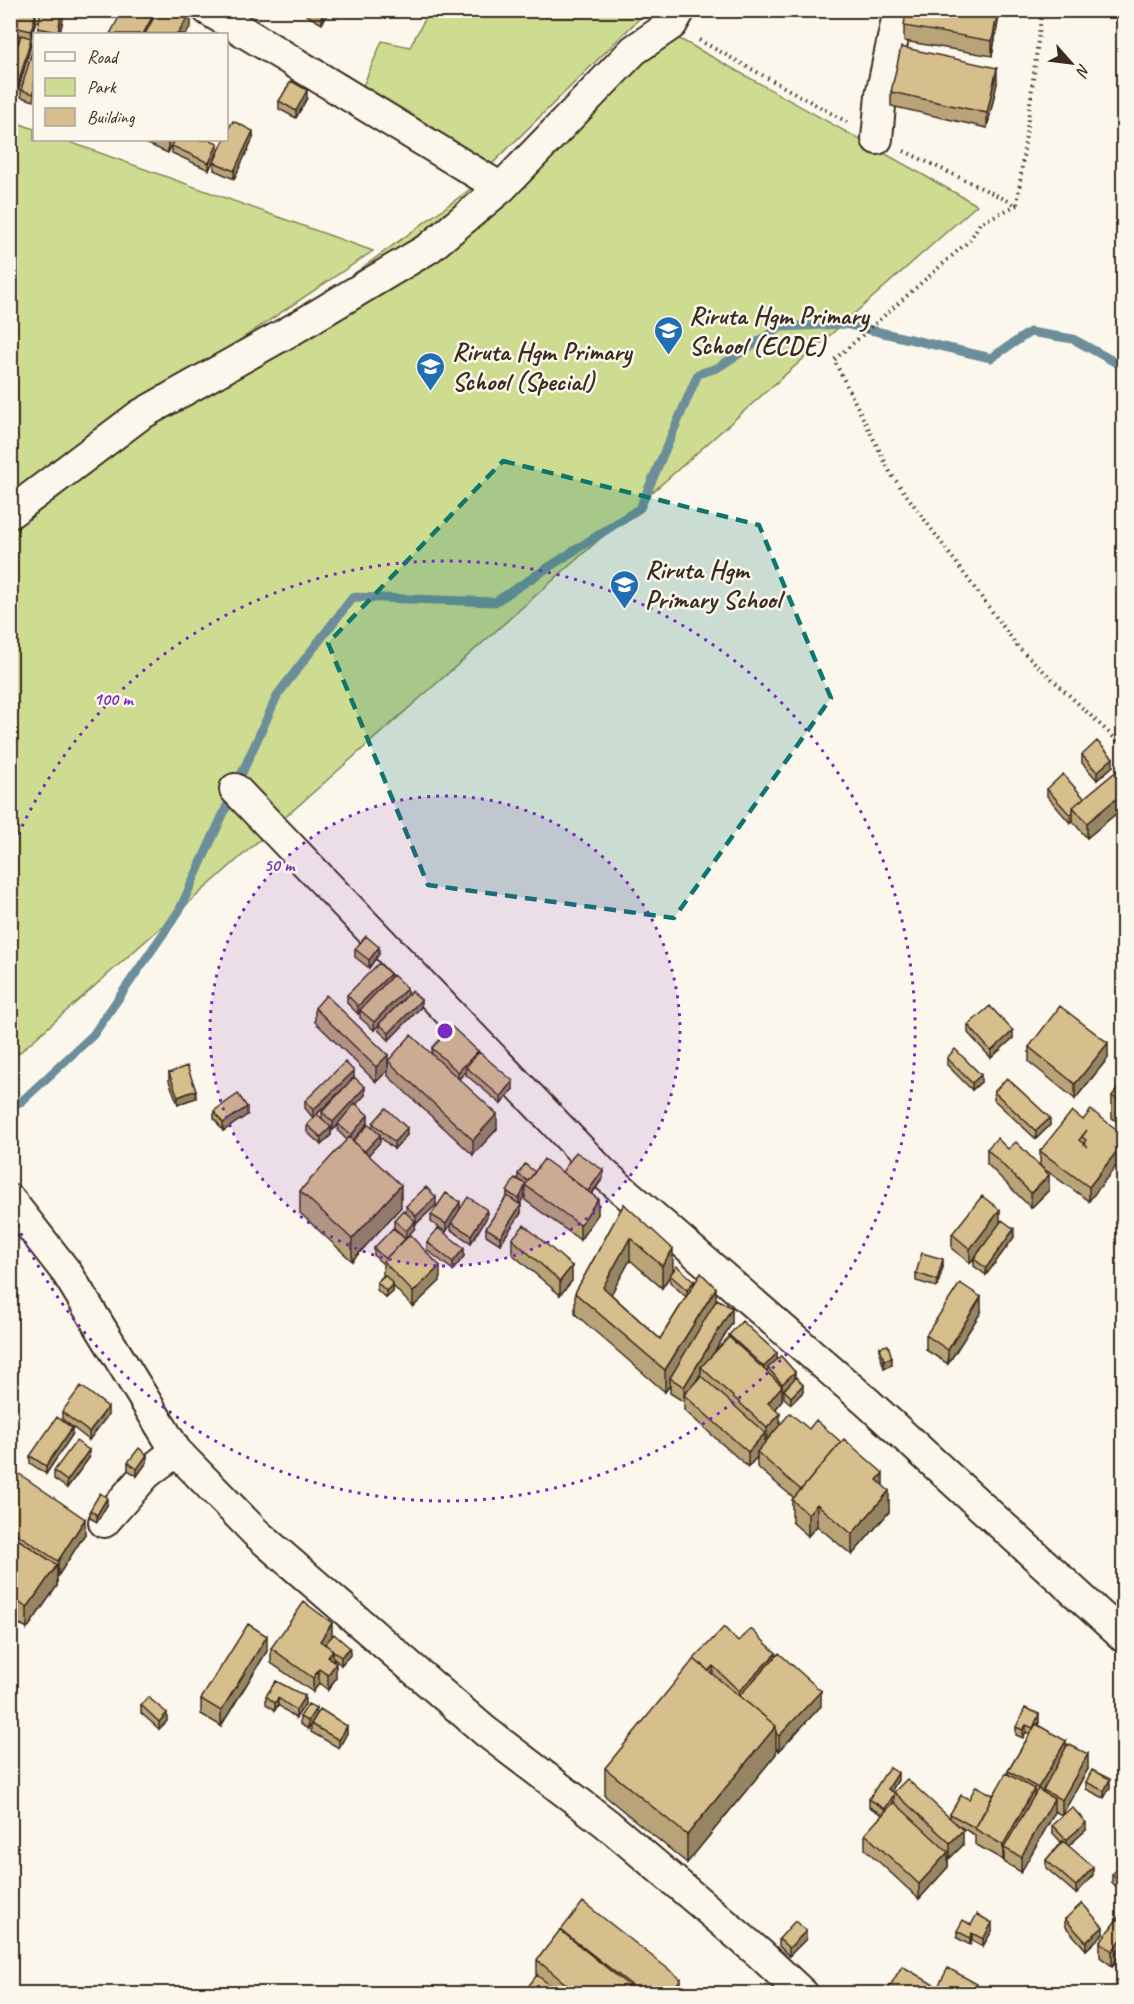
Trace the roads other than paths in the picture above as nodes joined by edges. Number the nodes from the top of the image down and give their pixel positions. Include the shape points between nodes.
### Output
1 (208, 10) edge
2 (680, 10) edge
3 (899, 10) edge
4 (877, 139) dead end
5 (501, 188) junction
6 (10, 513) edge
7 (235, 789) dead end
8 (10, 1200) edge
9 (176, 1451) junction
10 (104, 1522) dead end
11 (1124, 1636) edge
12 (787, 1988) edge

1 - 5 street
2 - 5 street via 672,24 634,50
3 - 4 street via 881,95
5 - 6 street via 429,248 140,415
7 - 11 street via 602,1172 867,1402
8 - 9 street via 67,1273
9 - 10 street via 147,1474
9 - 12 street via 256,1533 485,1731 606,1823

